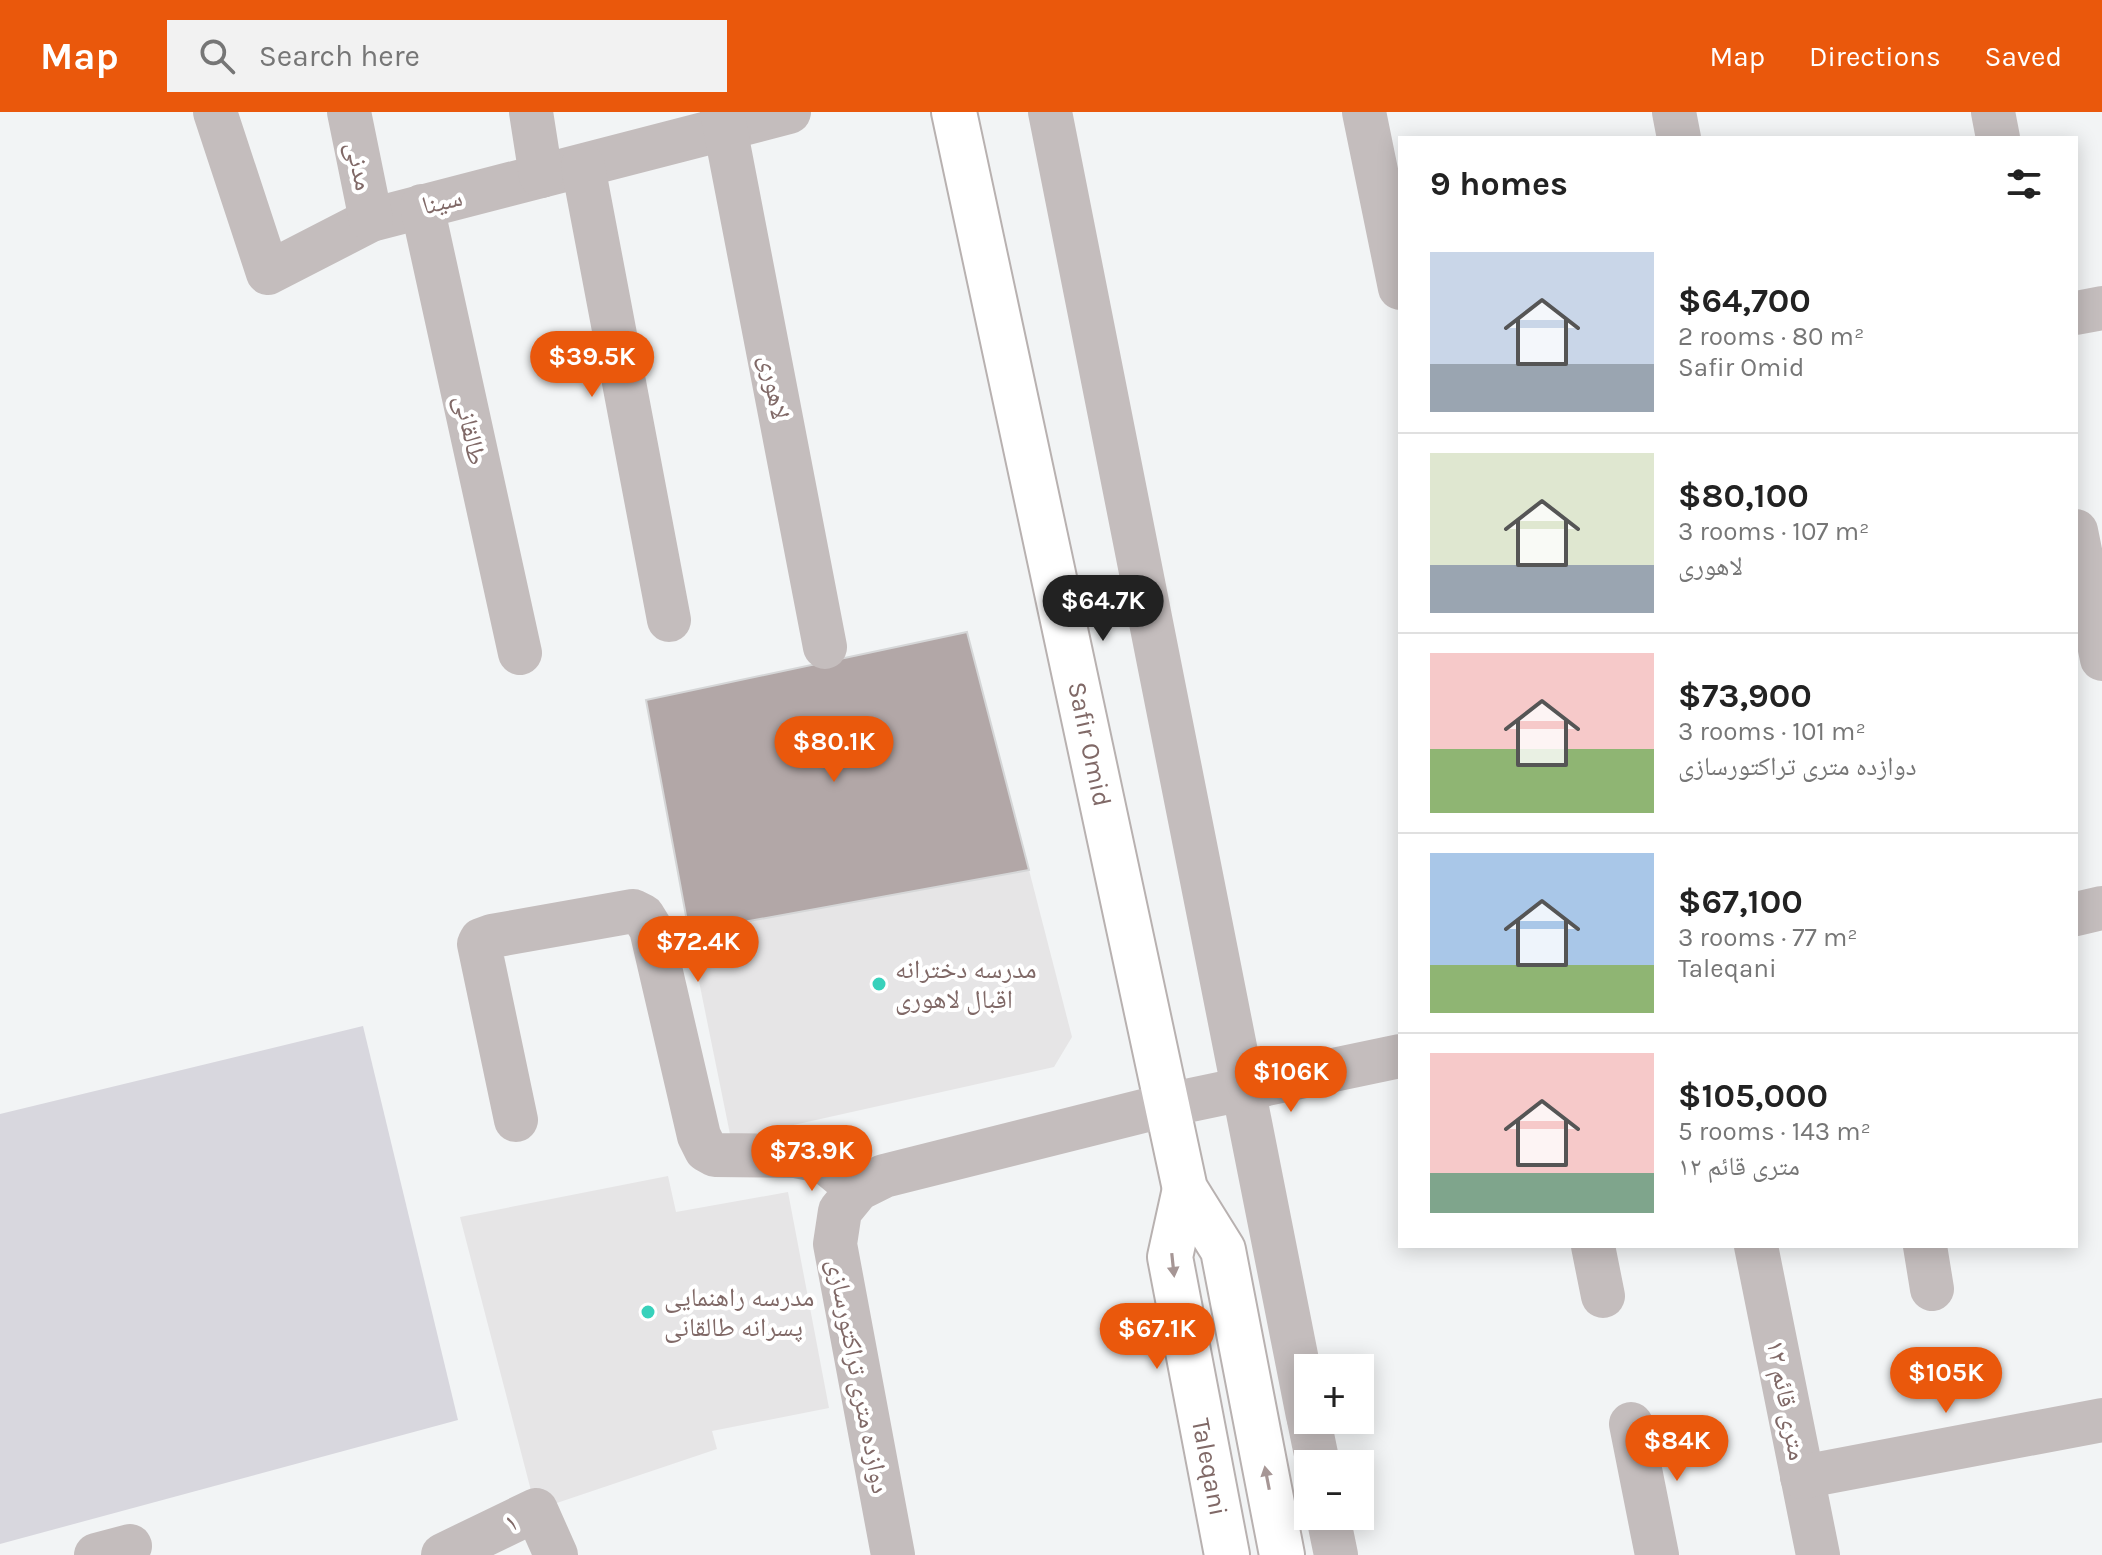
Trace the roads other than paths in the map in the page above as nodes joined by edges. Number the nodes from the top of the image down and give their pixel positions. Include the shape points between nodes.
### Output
1 (215, 112) edge
2 (349, 112) edge
3 (531, 112) edge
4 (789, 112) edge
5 (954, 112) edge
6 (1050, 112) edge
7 (1364, 112) edge
8 (1674, 112) edge
9 (1993, 112) edge
10 (724, 120) edge
11 (1679, 136) edge
12 (1998, 136) edge
13 (562, 171) junction
14 (422, 206) junction
15 (371, 220) junction
16 (1398, 278) edge
17 (2102, 308) edge
18 (2078, 313) edge
19 (2078, 538) edge
20 (2097, 607) edge
21 (669, 620) dead end
22 (825, 647) dead end
23 (520, 653) dead end
24 (2102, 659) edge
25 (2102, 908) edge
26 (2078, 914) edge
27 (1398, 1056) edge
28 (1243, 1089) junction
29 (1167, 1105) junction
30 (516, 1120) dead end
31 (858, 1189) junction
32 (1185, 1189) junction
33 (1593, 1248) edge
34 (1756, 1248) edge
35 (1925, 1248) edge
36 (1932, 1289) dead end
37 (1603, 1296) dead end
38 (1295, 1354) edge
39 (2102, 1420) edge
40 (1631, 1424) dead end
41 (1802, 1477) junction
42 (1331, 1530) edge
43 (443, 1555) edge
44 (556, 1555) edge
45 (893, 1555) edge
46 (1227, 1555) edge
47 (1282, 1555) edge
48 (1336, 1555) edge
49 (1657, 1555) edge
50 (1818, 1555) edge

1 - 15 street, سینا via 268,273
2 - 15 street, مدنی
3 - 13 street
4 - 10 street, سینا
5 - 29 main road, Safir Omid
6 - 28 street
7 - 16 street
8 - 11 street
9 - 12 street
10 - 13 street, سینا
10 - 22 street, لاهوری
13 - 14 street, سینا
13 - 21 street
14 - 15 street, سینا
14 - 23 street, طالقانی
17 - 18 street
19 - 20 street
20 - 24 street
25 - 26 street
27 - 28 street
28 - 29 street
28 - 38 street
29 - 31 street via 884,1176
29 - 32 main road, Safir Omid
30 - 31 street via 481,940 633,911 651,929 706,1150 715,1155 795,1156 825,1162
31 - 45 street, دوازده متری تراکتورسازی via 840,1211 835,1244
32 -> 46 main road, Taleqani via 1170,1257
47 -> 32 main road, Taleqani via 1223,1250
33 - 37 street
34 - 41 street, ۱۲ متری قائم
35 - 36 street
39 - 41 street
40 - 49 street
41 - 50 street, ۱۲ متری قائم
42 - 48 street
43 - 44 street, ‍۱ via 536,1510

